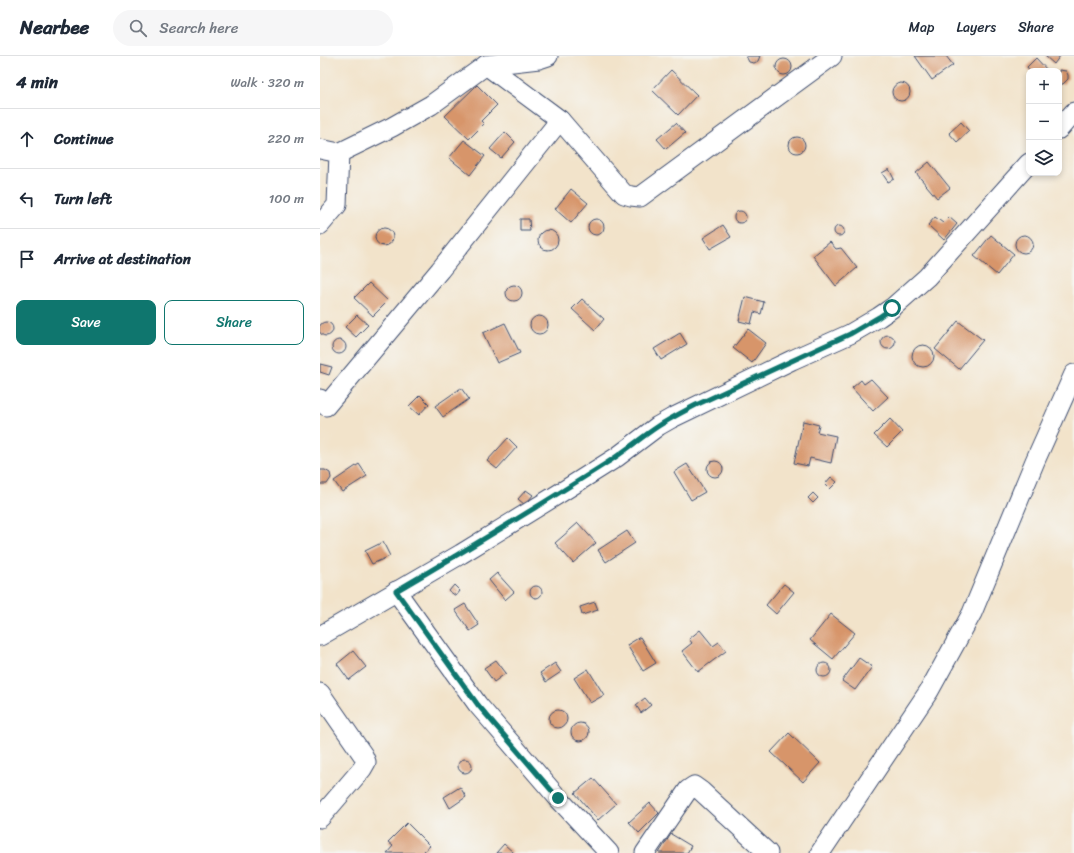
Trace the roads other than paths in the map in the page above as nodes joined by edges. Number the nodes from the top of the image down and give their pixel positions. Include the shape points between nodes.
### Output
1 (548, 56) edge
2 (832, 56) edge
3 (486, 65) junction
4 (1074, 112) edge
5 (560, 120) junction
6 (1062, 126) edge
7 (320, 149) edge
8 (339, 153) junction
9 (1026, 166) edge
10 (320, 225) edge
11 (1074, 374) edge
12 (320, 399) edge
13 (396, 591) junction
14 (320, 636) edge
15 (320, 693) edge
16 (320, 818) edge
17 (609, 853) edge
18 (645, 853) edge
19 (768, 853) edge
20 (820, 853) edge

1 - 3 street
2 - 5 street via 640,197 624,194
3 - 5 street
3 - 8 street via 431,105
4 - 6 street
5 - 12 street via 440,270 326,406
7 - 8 street
8 - 10 street via 337,205
9 - 13 street via 927,277 879,317 850,334 672,418 617,457 461,554
11 - 20 street via 968,620 929,691
13 - 14 street
13 - 17 street via 486,714
15 - 16 street via 366,762
18 - 19 street via 688,790 694,786

